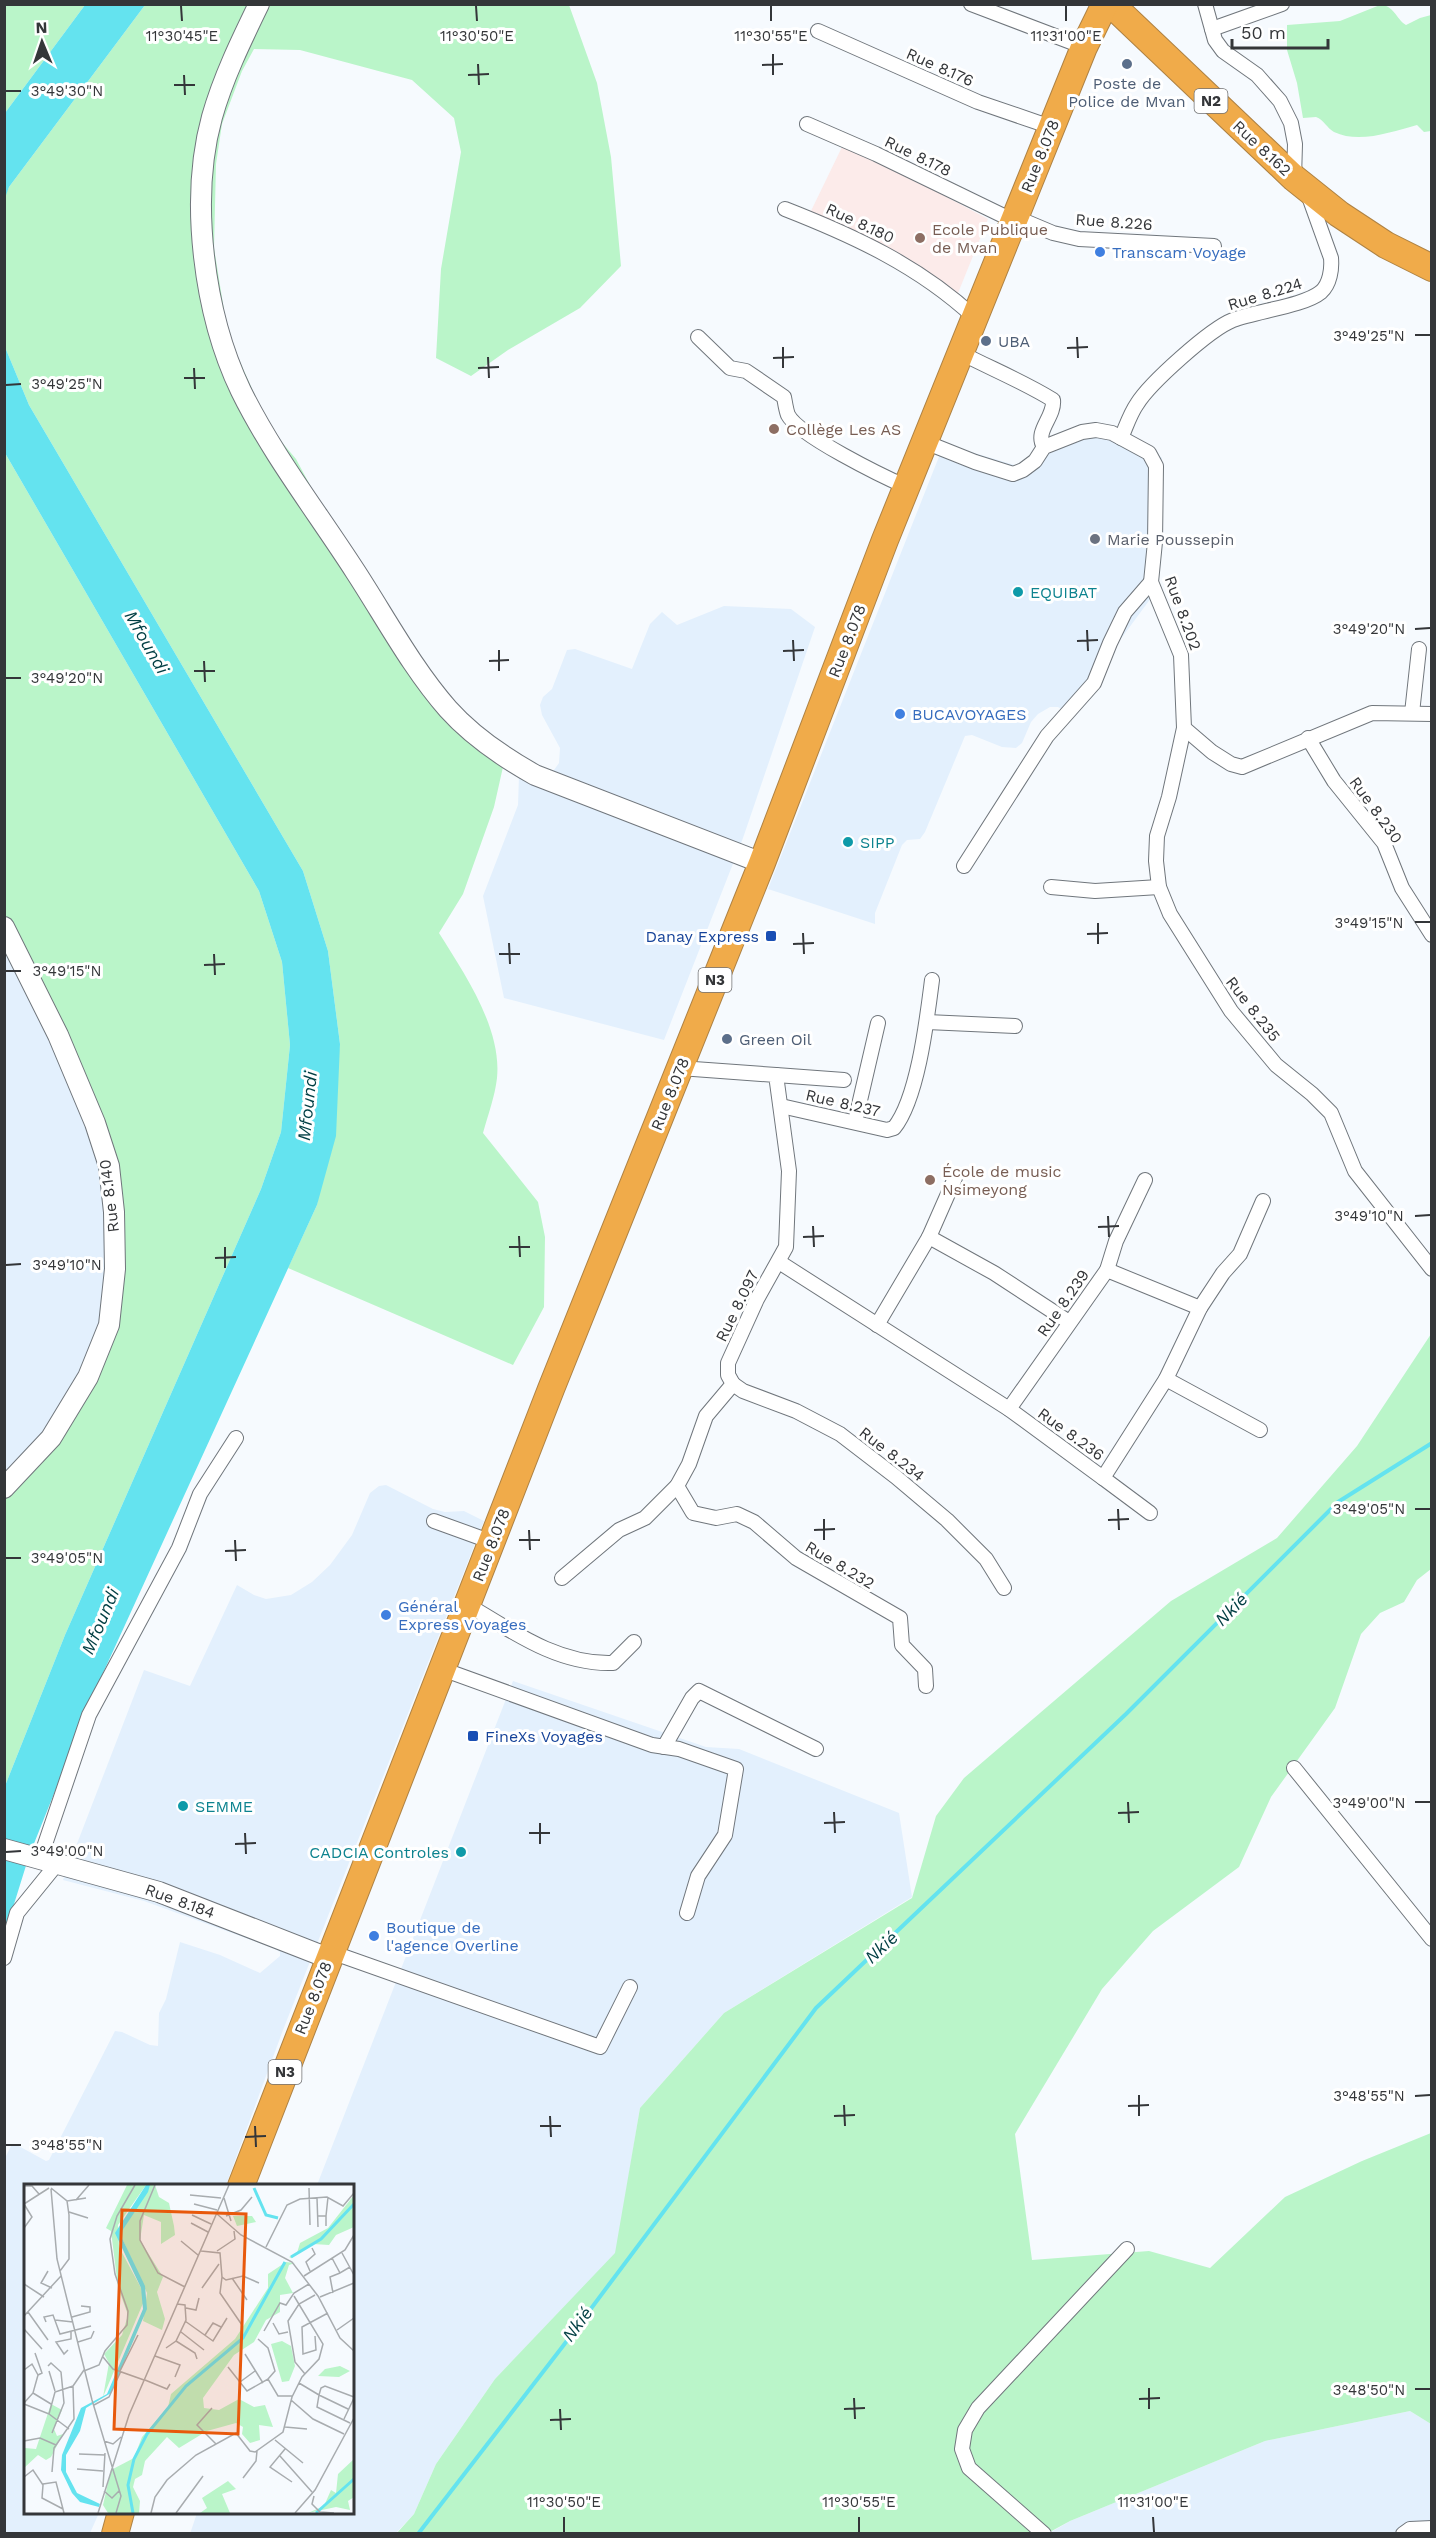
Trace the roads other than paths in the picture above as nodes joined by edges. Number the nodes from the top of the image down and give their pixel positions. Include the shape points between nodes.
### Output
1 (259, 4) edge
2 (971, 4) edge
3 (1105, 4) edge
4 (1111, 4) edge
5 (1205, 4) edge
6 (1282, 4) edge
7 (1212, 29) junction
8 (818, 31) dead end
9 (1084, 47) junction
10 (807, 124) dead end
11 (1051, 127) junction
12 (1300, 182) junction
13 (785, 208) dead end
14 (1014, 219) junction
15 (1214, 246) dead end
16 (1431, 268) edge
17 (974, 317) junction
18 (698, 337) dead end
19 (961, 353) junction
20 (1121, 438) junction
21 (925, 442) junction
22 (1044, 447) junction
23 (907, 487) junction
24 (1151, 582) junction
25 (1419, 649) dead end
26 (1412, 713) junction
27 (1431, 714) edge
28 (1184, 728) junction
29 (1308, 738) junction
30 (762, 863) junction
31 (964, 866) dead end
32 (1051, 887) dead end
33 (1159, 887) junction
34 (4, 927) edge
35 (1431, 936) edge
36 (932, 980) dead end
37 (927, 1022) junction
38 (878, 1023) dead end
39 (1015, 1026) dead end
40 (680, 1068) junction
41 (776, 1075) junction
42 (844, 1080) dead end
43 (781, 1106) junction
44 (855, 1122) junction
45 (955, 1178) dead end
46 (1145, 1180) dead end
47 (1263, 1201) dead end
48 (929, 1237) junction
49 (779, 1262) junction
50 (1431, 1269) edge
51 (1107, 1270) junction
52 (1200, 1308) junction
53 (1069, 1322) junction
54 (877, 1324) junction
55 (1166, 1379) junction
56 (733, 1384) junction
57 (1009, 1409) junction
58 (1260, 1430) dead end
59 (236, 1438) dead end
60 (1103, 1478) junction
61 (677, 1486) junction
62 (4, 1488) edge
63 (1150, 1513) dead end
64 (434, 1521) dead end
65 (492, 1542) junction
66 (562, 1578) dead end
67 (1004, 1588) dead end
68 (468, 1605) junction
69 (634, 1642) dead end
70 (442, 1669) junction
71 (926, 1686) dead end
72 (664, 1747) junction
73 (816, 1749) dead end
74 (1294, 1768) dead end
75 (4, 1849) edge
76 (42, 1860) junction
77 (687, 1913) dead end
78 (1431, 1939) edge
79 (329, 1955) junction
80 (4, 1958) edge
81 (630, 1987) dead end
82 (242, 2184) edge
83 (1127, 2249) dead end
84 (120, 2514) edge
85 (1431, 2528) edge
86 (115, 2534) edge
87 (1044, 2534) edge
88 (1403, 2534) edge

1 - 30 main road via 228,68 211,118 203,160 201,223 208,285 221,339 241,390 269,441 413,660 448,709 483,742 535,775
2 - 9 street
3 - 9 highway, Rue 8.078 / N3
4 - 12 highway, Rue 8.162 / N2
5 - 7 street
6 - 7 street
7 - 12 street via 1223,51 1257,75 1280,101 1291,123
8 - 11 street, Rue 8.176 via 978,102
9 - 11 highway, Rue 8.078 / N3
10 - 14 street, Rue 8.178
11 - 14 highway, Rue 8.078 / N3
12 - 16 highway, Rue 8.162 / N2 via 1386,245
12 - 20 street, Rue 8.224 via 1331,258 1328,281 1321,292 1217,327 1143,396
13 - 17 street, Rue 8.180 via 908,265
14 - 15 street, Rue 8.226 via 1079,239
14 - 17 highway, Rue 8.078 / N3
17 - 19 highway, Rue 8.078 / N3
18 - 23 street via 730,368 746,371 784,397 789,417 812,435 874,473
19 - 21 highway, Rue 8.078 / N3
19 - 22 street via 1053,400 1041,434
20 - 22 street, Rue 8.202 via 1096,430
20 - 24 street, Rue 8.202 via 1149,453 1156,466
21 - 22 street, Rue 8.202 via 1013,474 1035,461
21 - 23 highway, Rue 8.078 / N3
23 - 30 highway, Rue 8.078 / N3
24 - 28 street, Rue 8.202 via 1181,655
24 - 31 street via 1125,612 1094,682 1047,736
25 - 26 street
26 - 27 street
26 - 29 street via 1372,713
28 - 29 street via 1212,752 1242,766
28 - 33 street, Rue 8.235 via 1157,836
29 - 35 street, Rue 8.230 via 1334,781 1384,843 1402,888
30 - 40 highway, Rue 8.078 / N3
32 - 33 street via 1095,891
33 - 50 street, Rue 8.235 via 1175,925 1231,1011 1276,1065 1330,1113 1355,1171
34 - 62 main road, Rue 8.140 via 58,1035 109,1166 114,1269 109,1325 87,1377 51,1438
36 - 37 street, Rue 8.237
37 - 39 street
37 - 44 street, Rue 8.237 via 912,1088 898,1123 886,1130
38 - 44 street
40 - 41 street
40 - 65 highway, Rue 8.078 / N3
41 - 42 street
41 - 43 street, Rue 8.097
43 - 44 street, Rue 8.237
43 - 49 street, Rue 8.097 via 789,1210 786,1247
45 - 48 street
46 - 51 street via 1116,1240
47 - 52 street, Rue 8.236 via 1240,1254
48 - 53 street
48 - 54 street
49 - 54 street, Rue 8.236
49 - 56 street, Rue 8.097 via 728,1363
51 - 52 street, Rue 8.239
51 - 53 street, Rue 8.239
52 - 55 street, Rue 8.236
53 - 57 street, Rue 8.239
54 - 57 street, Rue 8.236
55 - 58 street
55 - 60 street, Rue 8.236
56 - 61 street via 706,1416
56 - 67 street, Rue 8.234 via 840,1434 947,1520 986,1559
57 - 60 street, Rue 8.236
59 - 76 street via 200,1494 179,1548 89,1715
60 - 63 street
61 - 66 street via 645,1518 619,1530
61 - 71 street, Rue 8.232 via 693,1513 716,1518 736,1514 754,1521 796,1558 900,1618 902,1645 925,1669
64 - 65 street
65 - 68 highway, Rue 8.078 / N3
68 - 69 street via 548,1650 584,1662 613,1663
68 - 70 highway, Rue 8.078 / N3
70 - 72 street
70 - 79 highway, Rue 8.078 / N3
72 - 73 street via 699,1691
72 - 77 street via 736,1769 725,1835 698,1876
74 - 78 street
75 - 76 main road, Rue 8.184
76 - 79 main road, Rue 8.184 via 159,1892
76 - 80 street via 17,1913
79 - 81 street via 600,2047
79 - 82 highway, Rue 8.078 / N3
83 - 87 street via 978,2408 965,2430 962,2449 969,2468
84 - 86 highway
85 - 88 street via 1410,2529

